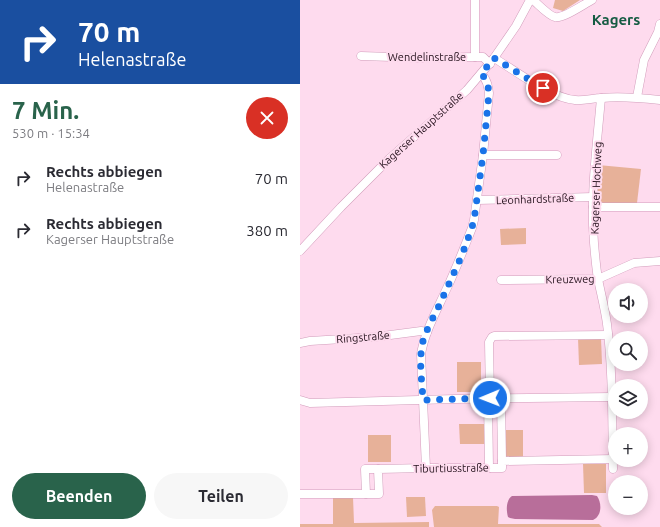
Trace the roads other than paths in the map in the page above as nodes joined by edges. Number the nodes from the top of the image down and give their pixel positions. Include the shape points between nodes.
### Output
1 (475, 0) edge
2 (532, 0) edge
3 (592, 0) edge
4 (660, 24) edge
5 (362, 56) dead end
6 (475, 57) junction
7 (492, 61) junction
8 (481, 74) junction
9 (601, 98) junction
10 (636, 98) junction
11 (660, 100) edge
12 (483, 155) junction
13 (557, 155) dead end
14 (593, 197) junction
15 (477, 200) junction
16 (593, 207) junction
17 (660, 207) edge
18 (300, 251) edge
19 (660, 261) edge
20 (598, 279) junction
21 (502, 280) dead end
22 (427, 332) junction
23 (608, 335) joint
24 (300, 343) edge
25 (608, 397) edge
26 (489, 398) junction
27 (501, 399) junction
28 (300, 400) edge
29 (423, 400) junction
30 (608, 459) edge
31 (502, 461) junction
32 (426, 468) junction
33 (489, 468) junction
34 (378, 469) junction
35 (300, 494) edge
36 (366, 494) junction

1 - 6 street
2 - 3 street via 557,18
2 - 7 street, Kagerser Hauptstraße
4 - 10 street via 644,60
5 - 6 street, Wendelinstraße
6 - 7 street, Wendelinstraße
7 - 8 street, Kagerser Hauptstraße
7 - 9 street, Wendelinstraße via 553,93 574,100
8 - 12 street via 488,85 489,93
8 - 18 street, Kagerser Hauptstraße via 467,90 389,159
9 - 10 street, Wendelinstraße
9 - 14 street, Kagerser Hochweg
10 - 11 street, Wendelinstraße
12 - 13 street
12 - 15 street
14 - 15 street, Leonhardstraße
14 - 16 street, Kagerser Hochweg
15 - 22 street via 472,228
16 - 17 street
16 - 20 street, Kagerser Hochweg
19 - 20 street, Kreuzweg via 634,263
20 - 21 street, Kreuzweg
20 - 23 street, Kagerser Hochweg
22 - 24 street, Ringstraße via 310,340
22 - 29 street via 421,354
23 - 26 street via 492,337 489,342
25 - 27 street
26 - 27 street
26 - 29 street
26 - 33 street
27 - 31 street
28 - 29 street via 310,403
29 - 32 street
30 - 31 street, Tiburtiusstraße
31 - 33 street, Tiburtiusstraße via 502,468
32 - 33 street, Tiburtiusstraße
32 - 34 street, Tiburtiusstraße
34 - 36 street via 379,494
34 - 36 street, Tiburtiusstraße via 365,469
35 - 36 street

